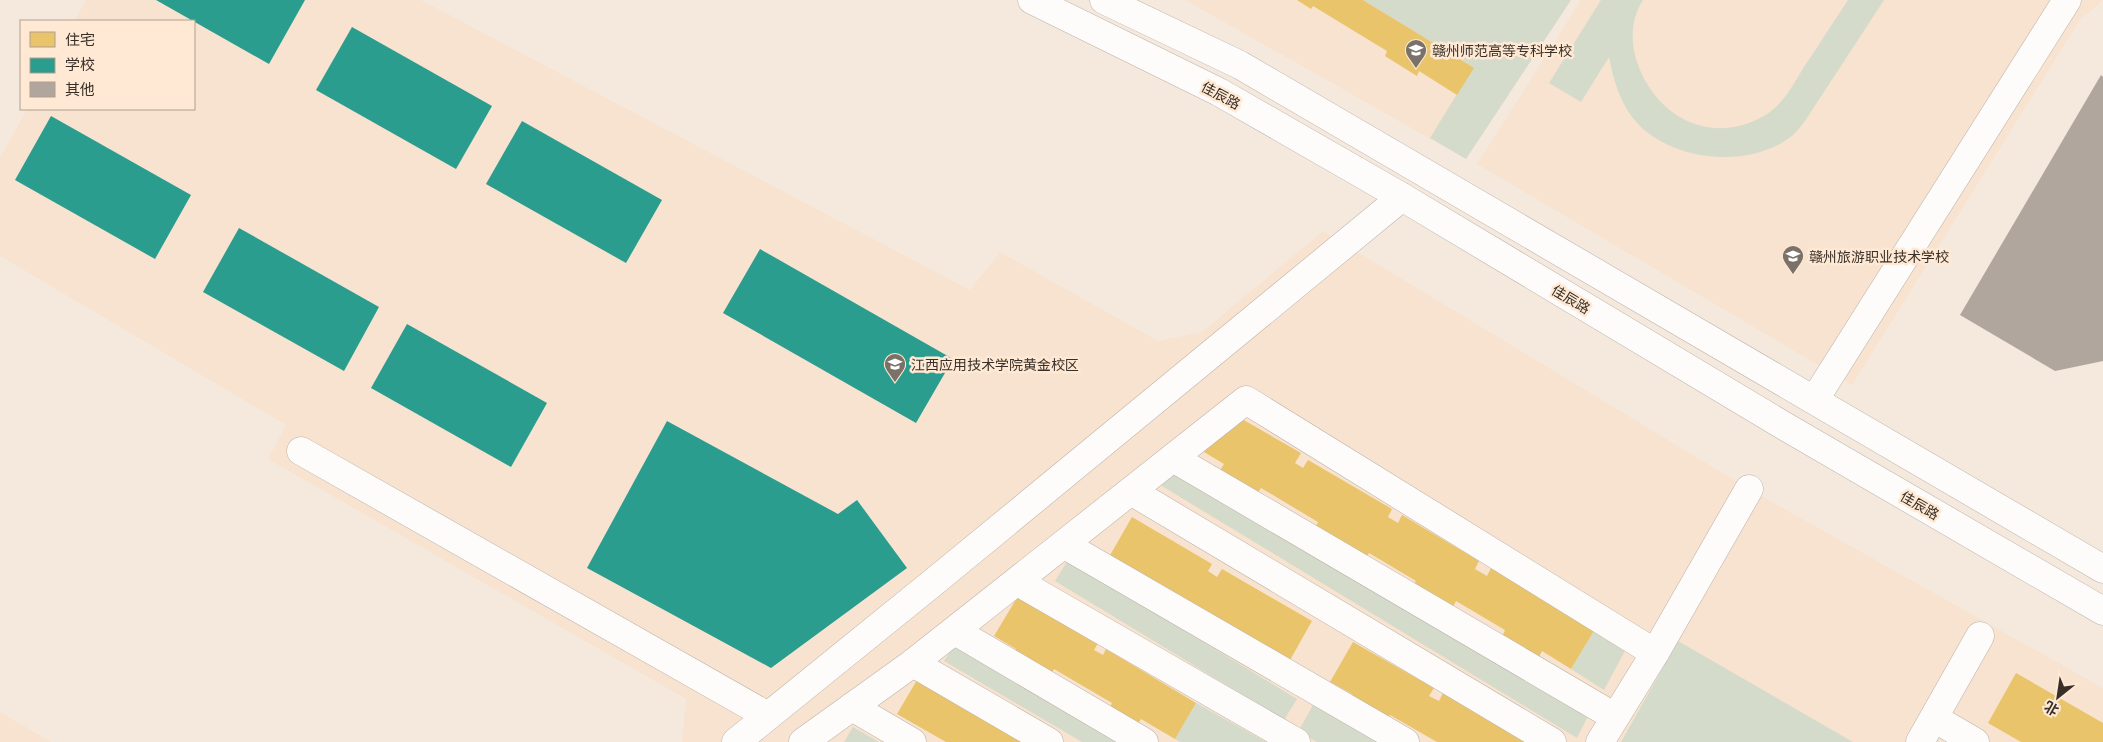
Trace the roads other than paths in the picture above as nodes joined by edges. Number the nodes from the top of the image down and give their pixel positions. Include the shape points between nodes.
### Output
1 (1032, 0) edge
2 (1104, 0) edge
3 (2067, 0) edge
4 (1402, 197) junction
5 (1815, 399) junction
6 (301, 451) dead end
7 (1173, 458) junction
8 (1750, 489) dead end
9 (1131, 491) junction
10 (1065, 545) junction
11 (2103, 569) edge
12 (1018, 582) junction
13 (2103, 611) edge
14 (955, 631) junction
15 (1980, 636) dead end
16 (1654, 653) junction
17 (913, 664) junction
18 (852, 707) junction
19 (768, 716) junction
20 (1615, 717) junction
21 (1934, 718) junction
22 (736, 742) edge
23 (803, 742) edge
24 (912, 742) edge
25 (1048, 742) edge
26 (1144, 742) edge
27 (1296, 742) edge
28 (1405, 742) edge
29 (1552, 742) edge
30 (1600, 742) edge
31 (1920, 742) edge
32 (1975, 742) edge

1 - 4 street, 佳辰路 via 1219,92
2 - 5 street via 1240,65
3 - 5 street
4 - 13 street, 佳辰路 via 1786,427
4 - 19 street
5 - 11 street
6 - 19 street
7 - 9 street
7 - 16 street via 1246,400
7 - 20 street
8 - 16 street
9 - 10 street
9 - 29 street
10 - 12 street
10 - 28 street
12 - 14 street
12 - 27 street
14 - 17 street
14 - 26 street
15 - 21 street
16 - 20 street
17 - 18 street
17 - 25 street
18 - 23 street
18 - 24 street
19 - 22 street
20 - 30 street
21 - 31 street
21 - 32 street

